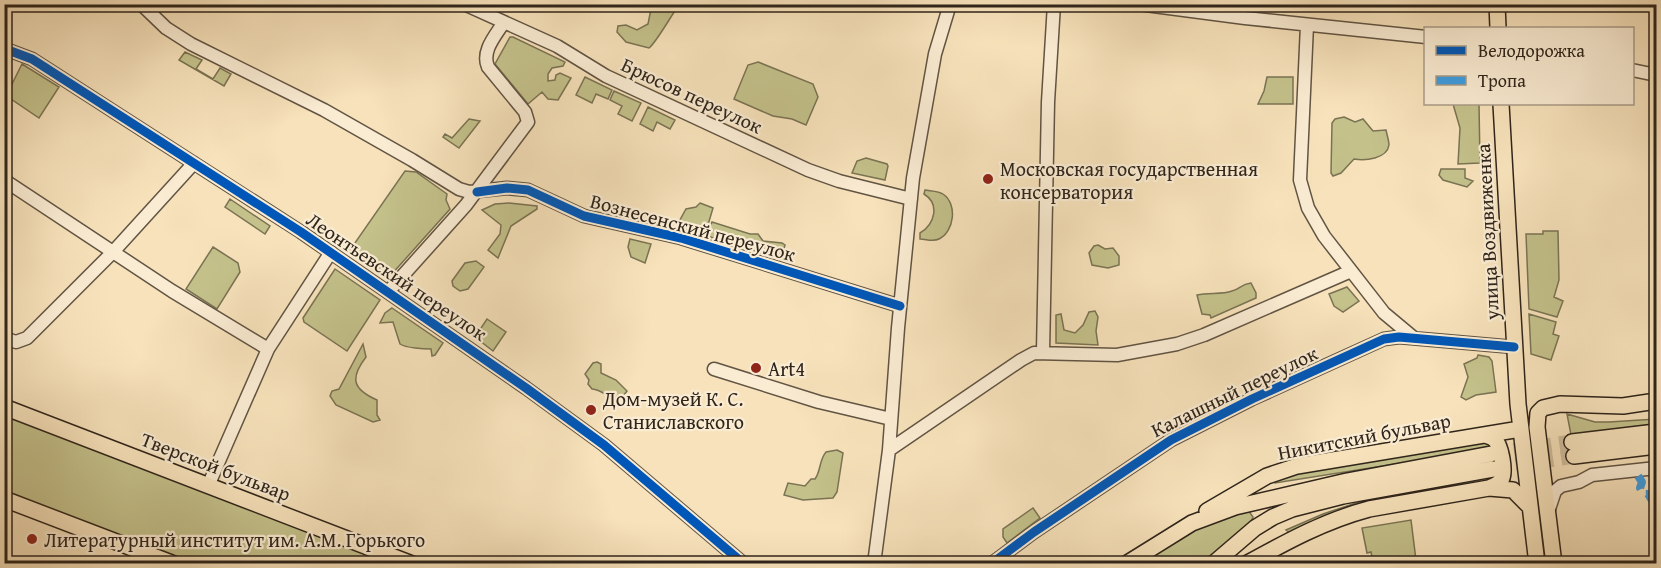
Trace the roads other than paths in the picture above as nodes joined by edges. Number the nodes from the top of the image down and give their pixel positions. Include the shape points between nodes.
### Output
1 (141, 4) edge
2 (464, 4) edge
3 (950, 4) edge
4 (1054, 4) edge
5 (1138, 4) edge
6 (1497, 4) edge
7 (504, 22) junction
8 (1307, 25) junction
9 (1498, 27) edge
10 (1424, 38) edge
11 (8, 50) dead end
12 (1634, 70) edge
13 (1656, 75) edge
14 (1501, 105) edge
15 (194, 163) junction
16 (4, 180) edge
17 (477, 192) junction
18 (911, 199) junction
19 (113, 252) junction
20 (331, 252) junction
21 (1351, 271) junction
22 (388, 292) junction
23 (900, 306) junction
24 (4, 338) edge
25 (1414, 338) junction
26 (1514, 347) junction
27 (268, 348) junction
28 (1043, 352) junction
29 (714, 369) dead end
30 (1656, 401) edge
31 (4, 407) edge
32 (891, 418) junction
33 (1520, 429) junction
34 (1656, 432) edge
35 (1485, 435) junction
36 (1656, 446) edge
37 (889, 450) junction
38 (1656, 468) edge
39 (1267, 476) junction
40 (208, 486) junction
41 (1490, 488) junction
42 (1291, 493) junction
43 (4, 499) edge
44 (1529, 506) junction
45 (1292, 509) junction
46 (1547, 516) junction
47 (1192, 523) junction
48 (1307, 531) junction
49 (167, 562) edge
50 (412, 564) edge
51 (744, 564) edge
52 (874, 564) edge
53 (991, 564) edge
54 (1126, 564) edge
55 (1213, 564) edge
56 (1246, 564) edge
57 (1538, 564) edge
58 (1554, 564) edge

1 - 17 street, Вознесенский переулок via 191,45 324,110 459,189
2 - 7 street, Брюсов переулок
3 - 18 street via 935,54
4 - 28 street
5 - 8 street
6 - 9 main road
7 - 17 street via 485,59 525,112 528,122
7 - 18 street, Брюсов переулок via 557,46 606,76 808,170
8 - 10 street
8 - 21 street via 1301,187 1315,222
11 - 15 street, Леонтьевский переулок via 32,59
12 - 13 street
14 - 26 main road, улица Воздвиженка
15 - 19 street
15 - 20 street, Леонтьевский переулок
16 - 19 street
17 - 22 street
17 - 23 street, Вознесенский переулок via 528,190 584,216 681,238
18 - 23 street
19 - 24 street via 25,339 16,342
19 - 27 street
20 - 22 street, Леонтьевский переулок
20 - 27 street
21 - 25 street via 1384,313
21 - 28 street via 1204,335 1168,346 1117,355
22 - 51 street, Леонтьевский переулок via 604,445
23 - 32 street
25 - 26 street, Калашный переулок
25 - 53 street, Калашный переулок via 1384,339 1188,429
26 - 33 main road, улица Воздвиженка
27 - 40 street
28 - 37 street via 1021,360
29 - 32 street via 819,402
30 - 46 main road via 1623,406 1551,405 1538,413
31 - 40 main road, Тверской бульвар
32 - 37 street
33 - 35 main road, Никитский бульвар
33 - 44 main road, улица Воздвиженка
34 - 36 main road via 1573,449
35 - 39 main road, Никитский бульвар via 1313,463
35 - 41 main road via 1494,438 1502,456 1503,478
37 - 52 street
38 - 46 street via 1592,475 1558,488 1552,495
39 - 42 main road via 1261,483 1264,492
39 - 47 main road, Никитский бульвар
40 - 50 main road, Тверской бульвар
41 - 44 main road via 1513,490
41 - 48 main road via 1369,509
42 - 45 main road, Никитский бульвар via 1347,481 1492,461
42 - 47 main road, Никитский бульвар
43 - 49 main road
44 - 57 main road, улица Воздвиженка
45 - 48 main road via 1278,522 1279,531 1287,536
45 - 55 main road, Никитский бульвар via 1255,528
46 - 58 main road
47 - 54 main road, Никитский бульвар
48 - 56 main road

